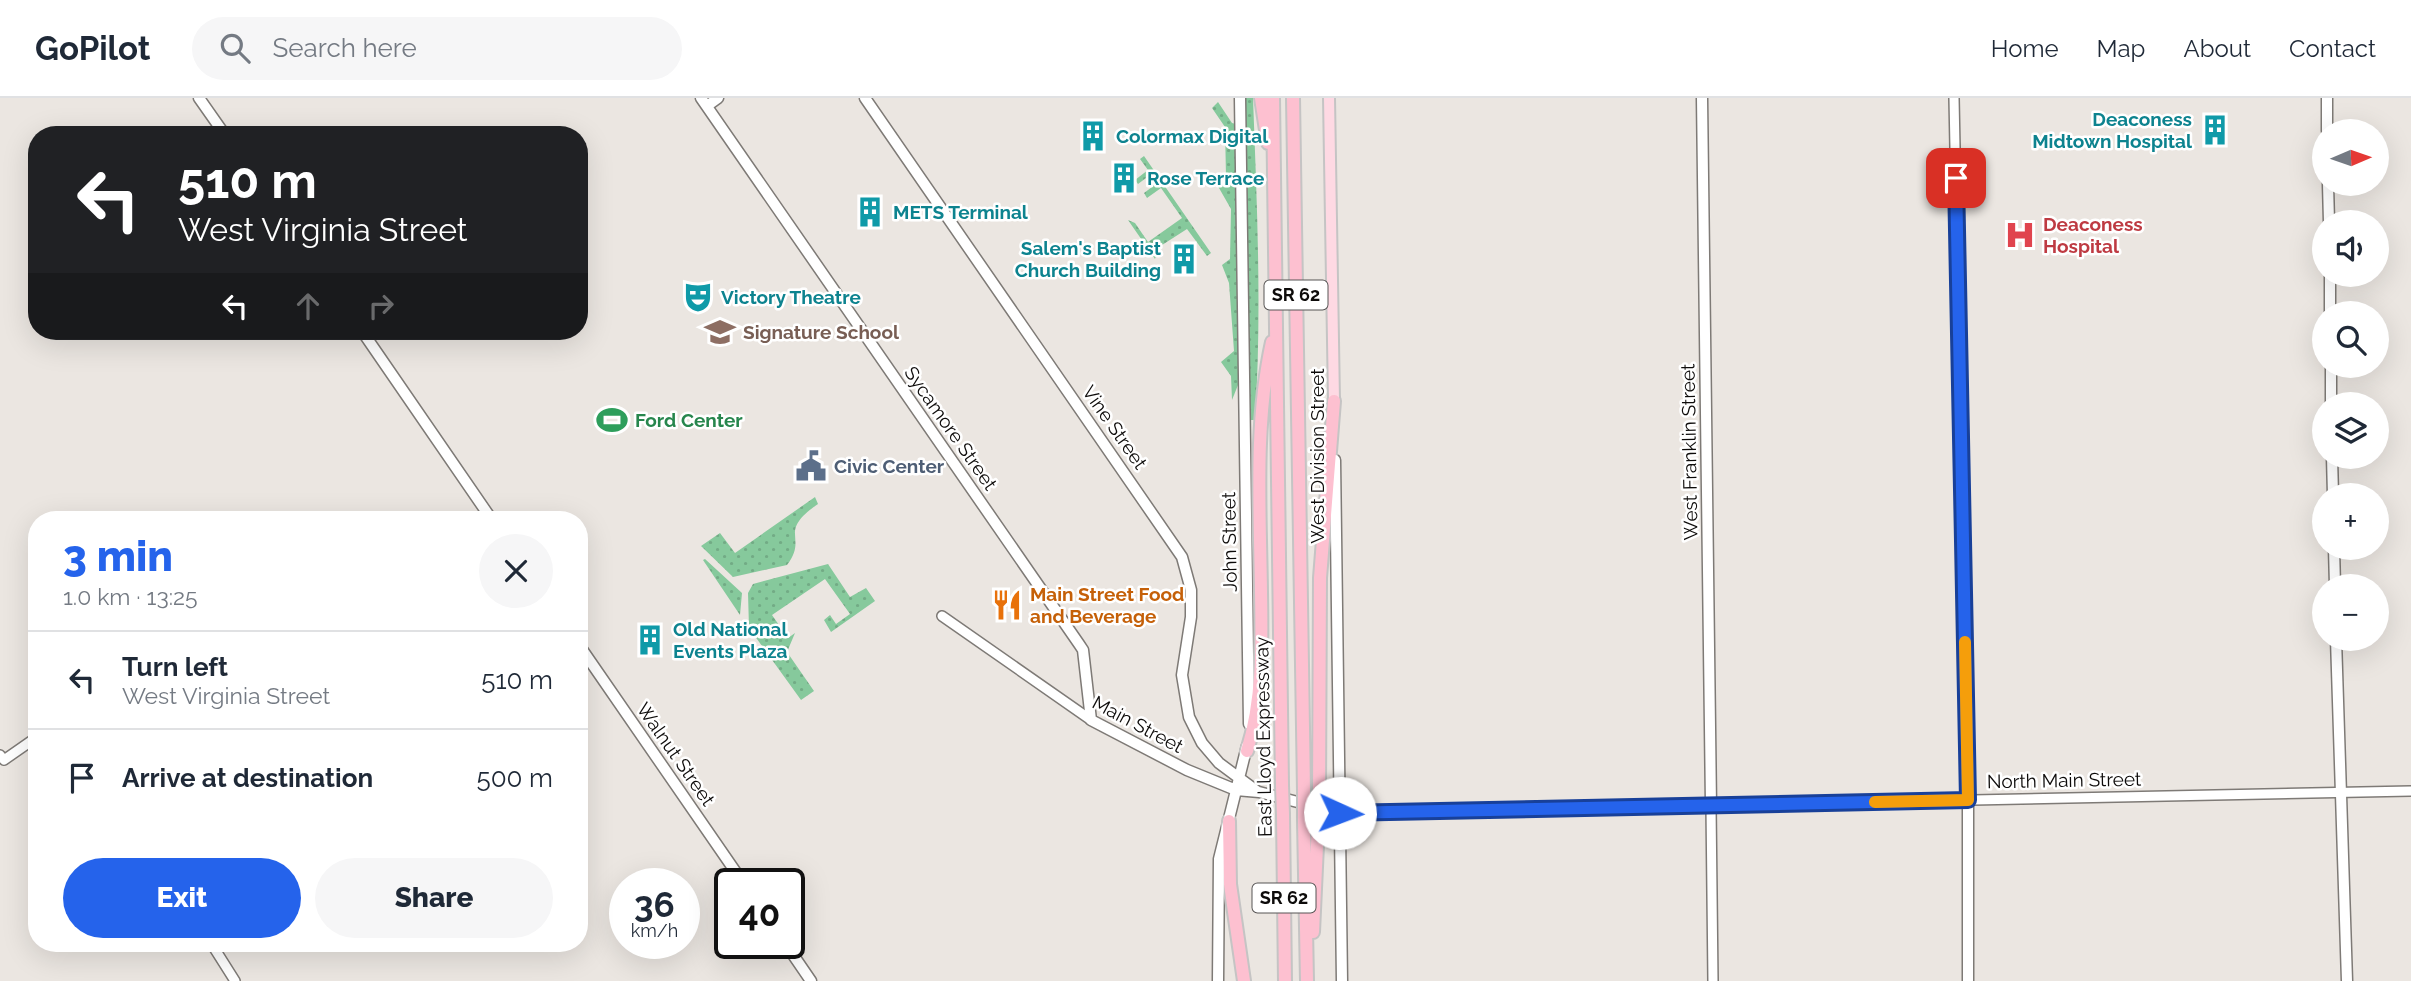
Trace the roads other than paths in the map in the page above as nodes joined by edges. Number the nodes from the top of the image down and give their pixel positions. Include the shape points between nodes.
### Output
1 (200, 98) edge
2 (718, 98) edge
3 (865, 98) edge
4 (1240, 98) edge
5 (1261, 98) edge
6 (1273, 98) edge
7 (1293, 98) edge
8 (1329, 98) edge
9 (1702, 98) edge
10 (1954, 98) edge
11 (2327, 98) edge
12 (704, 102) edge
13 (2327, 119) edge
14 (219, 126) edge
15 (1274, 172) junction
16 (1276, 321) junction
17 (368, 340) edge
18 (1334, 401) junction
19 (486, 511) edge
20 (942, 616) dead end
21 (2336, 651) edge
22 (588, 658) edge
23 (1091, 720) junction
24 (28, 742) edge
25 (1247, 751) junction
26 (2, 757) edge
27 (1239, 778) junction
28 (1236, 790) junction
29 (2411, 791) edge
30 (1259, 792) junction
31 (2341, 792) junction
32 (1968, 800) junction
33 (1711, 806) junction
34 (1340, 813) junction
35 (1229, 821) junction
36 (733, 868) edge
37 (217, 952) edge
38 (796, 959) edge
39 (235, 981) edge
40 (811, 981) edge
41 (1218, 981) edge
42 (1244, 981) edge
43 (1285, 981) edge
44 (1308, 981) edge
45 (1342, 981) edge
46 (1713, 981) edge
47 (1968, 981) edge
48 (2347, 981) edge

1 - 14 main road
2 - 12 main road
3 - 27 main road, Vine Street via 1182,557 1192,610 1182,675 1185,704 1208,751
4 - 25 main road, John Street
5 - 15 highway
6 - 15 highway, SR 62
7 - 44 highway, East Lloyd Expressway / SR 62, bridge
8 - 18 main road, West Division Street
9 - 33 main road, West Franklin Street
10 - 32 street
11 - 13 main road
12 - 23 main road, Sycamore Street via 1083,650
15 - 16 highway, SR 62
16 - 25 highway via 1264,388 1261,447 1260,675 1257,719
16 - 43 highway, East Lloyd Expressway / SR 62, bridge
17 - 19 main road
18 - 34 main road, West Division Street
18 - 44 highway, bridge via 1320,578 1319,796
20 - 23 street, Main Street
21 - 31 main road
22 - 36 main road, Walnut Street
23 - 28 main road, Main Street
24 - 26 street
25 - 27 main road, John Street
27 - 28 main road, John Street
27 - 30 main road, Vine Street
28 - 30 main road, Main Street
28 - 35 main road, John Street
29 - 31 street, North Main Street
30 - 34 main road, Main Street
31 - 32 street, North Main Street
31 - 48 main road
32 - 33 street, North Main Street
32 - 47 main road
33 - 34 street, North Main Street
33 - 46 street
34 - 45 main road, West Division Street
35 - 41 main road, John Street via 1219,859
35 - 42 highway via 1230,884
37 - 39 street
38 - 40 main road

